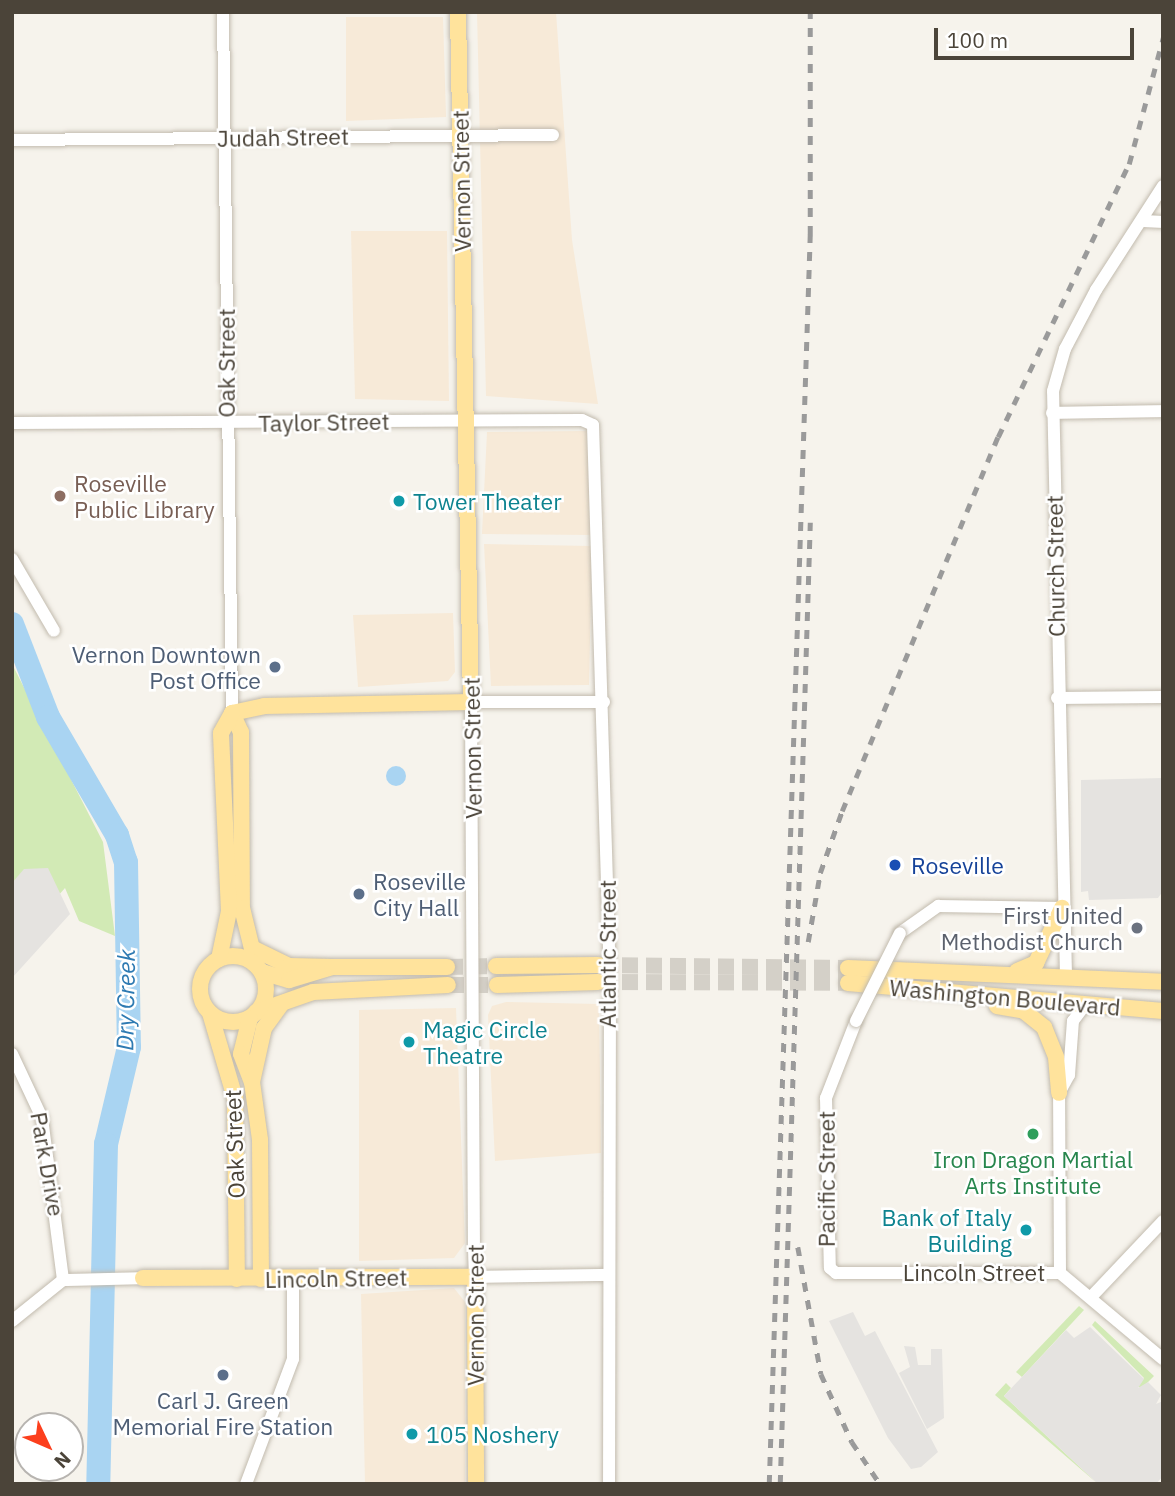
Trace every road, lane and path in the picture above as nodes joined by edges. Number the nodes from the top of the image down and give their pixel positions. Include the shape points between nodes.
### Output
1 (223, 12) edge
2 (458, 12) edge
3 (460, 135) junction
4 (553, 135) dead end
5 (225, 137) junction
6 (12, 140) edge
7 (1163, 186) edge
8 (1144, 221) junction
9 (1163, 222) edge
10 (1163, 411) edge
11 (1052, 413) junction
12 (466, 421) junction
13 (12, 423) edge
14 (227, 423) junction
15 (593, 425) joint
16 (12, 559) edge
17 (54, 631) dead end
18 (1163, 697) edge
19 (1057, 698) junction
20 (471, 702) junction
21 (604, 702) junction
22 (232, 713) junction
23 (1062, 908) junction
24 (252, 948) junction
25 (219, 959) junction
26 (598, 965) tunnel mouth
27 (496, 966) tunnel mouth
28 (332, 967) junction
29 (447, 967) tunnel mouth
30 (259, 969) junction
31 (1011, 973) junction
32 (1066, 976) junction
33 (598, 982) tunnel mouth
34 (1163, 982) edge
35 (448, 985) tunnel mouth
36 (497, 985) tunnel mouth
37 (935, 989) junction
38 (1086, 1004) junction
39 (281, 1005) junction
40 (1163, 1011) edge
41 (210, 1013) junction
42 (253, 1015) junction
43 (12, 1054) edge
44 (252, 1082) junction
45 (1059, 1093) junction
46 (1163, 1221) edge
47 (836, 1273) joint
48 (1060, 1273) junction
49 (608, 1275) junction
50 (475, 1277) junction
51 (143, 1278) joint
52 (237, 1279) junction
53 (261, 1279) junction
54 (293, 1279) junction
55 (68, 1280) junction
56 (1093, 1295) junction
57 (12, 1321) edge
58 (1163, 1359) edge
59 (246, 1484) edge
60 (476, 1484) edge
61 (610, 1484) edge

1 - 5 street, Oak Street
2 - 3 main road, Vernon Street
3 - 4 street, Judah Street
3 - 5 street, Judah Street
3 - 12 main road, Vernon Street
5 - 6 street, Judah Street
5 - 14 street, Oak Street
7 - 8 street, Church Street
8 - 9 street
8 - 11 street, Church Street via 1096,290 1065,349
10 - 11 street
11 - 19 street, Church Street
12 - 14 street, Taylor Street
12 - 15 street, Taylor Street
12 - 20 main road, Vernon Street
13 - 14 street, Taylor Street
14 - 22 street, Oak Street
15 - 21 street, Atlantic Street
16 - 17 street
18 - 19 street
19 - 23 street, Church Street
20 - 21 street
20 - 22 main road via 264,706
20 - 50 street, Vernon Street
21 - 49 street, Atlantic Street
22 - 24 main road, Oak Street via 241,732 242,898
22 - 25 main road, Oak Street via 221,733 229,911
23 - 31 main road via 1036,963
23 - 32 street, Church Street
23 - 47 street, Pacific Street, bridge via 938,905 900,933 856,1021 826,1098 825,1250
24 - 28 main road via 289,966
24 - 30 main road, Oak Street
25 - 30 main road via 241,957
25 - 41 main road via 201,981
26 - 27 main road
28 - 29 main road
28 - 30 main road via 289,980
30 - 42 main road via 265,997
31 - 32 main road, Washington Boulevard
31 - 37 main road, Washington Boulevard via 848,975
32 - 34 main road, Washington Boulevard
33 - 36 main road
35 - 39 main road via 351,987
37 - 38 main road, Washington Boulevard
37 - 45 main road via 954,1001 1034,1016 1053,1046
38 - 40 main road, Washington Boulevard
38 - 45 street via 1073,1021 1069,1075
39 - 42 main road
39 - 44 main road via 264,1028
41 - 42 main road via 233,1022
41 - 52 main road, Oak Street via 235,1098
42 - 44 main road, Oak Street via 241,1054
43 - 55 street, Park Drive via 41,1118
44 - 53 main road, Oak Street via 261,1160
45 - 48 street
46 - 56 street
47 - 48 street, Lincoln Street
48 - 56 street, Lincoln Street
49 - 50 street, Lincoln Street
49 - 61 street, Atlantic Street
50 - 54 main road, Lincoln Street
50 - 60 main road, Vernon Street
51 - 52 main road, Lincoln Street
51 - 55 street, Lincoln Street
52 - 53 main road, Lincoln Street
53 - 54 main road, Lincoln Street
54 - 59 street via 293,1359
55 - 57 street
56 - 58 street, Lincoln Street

